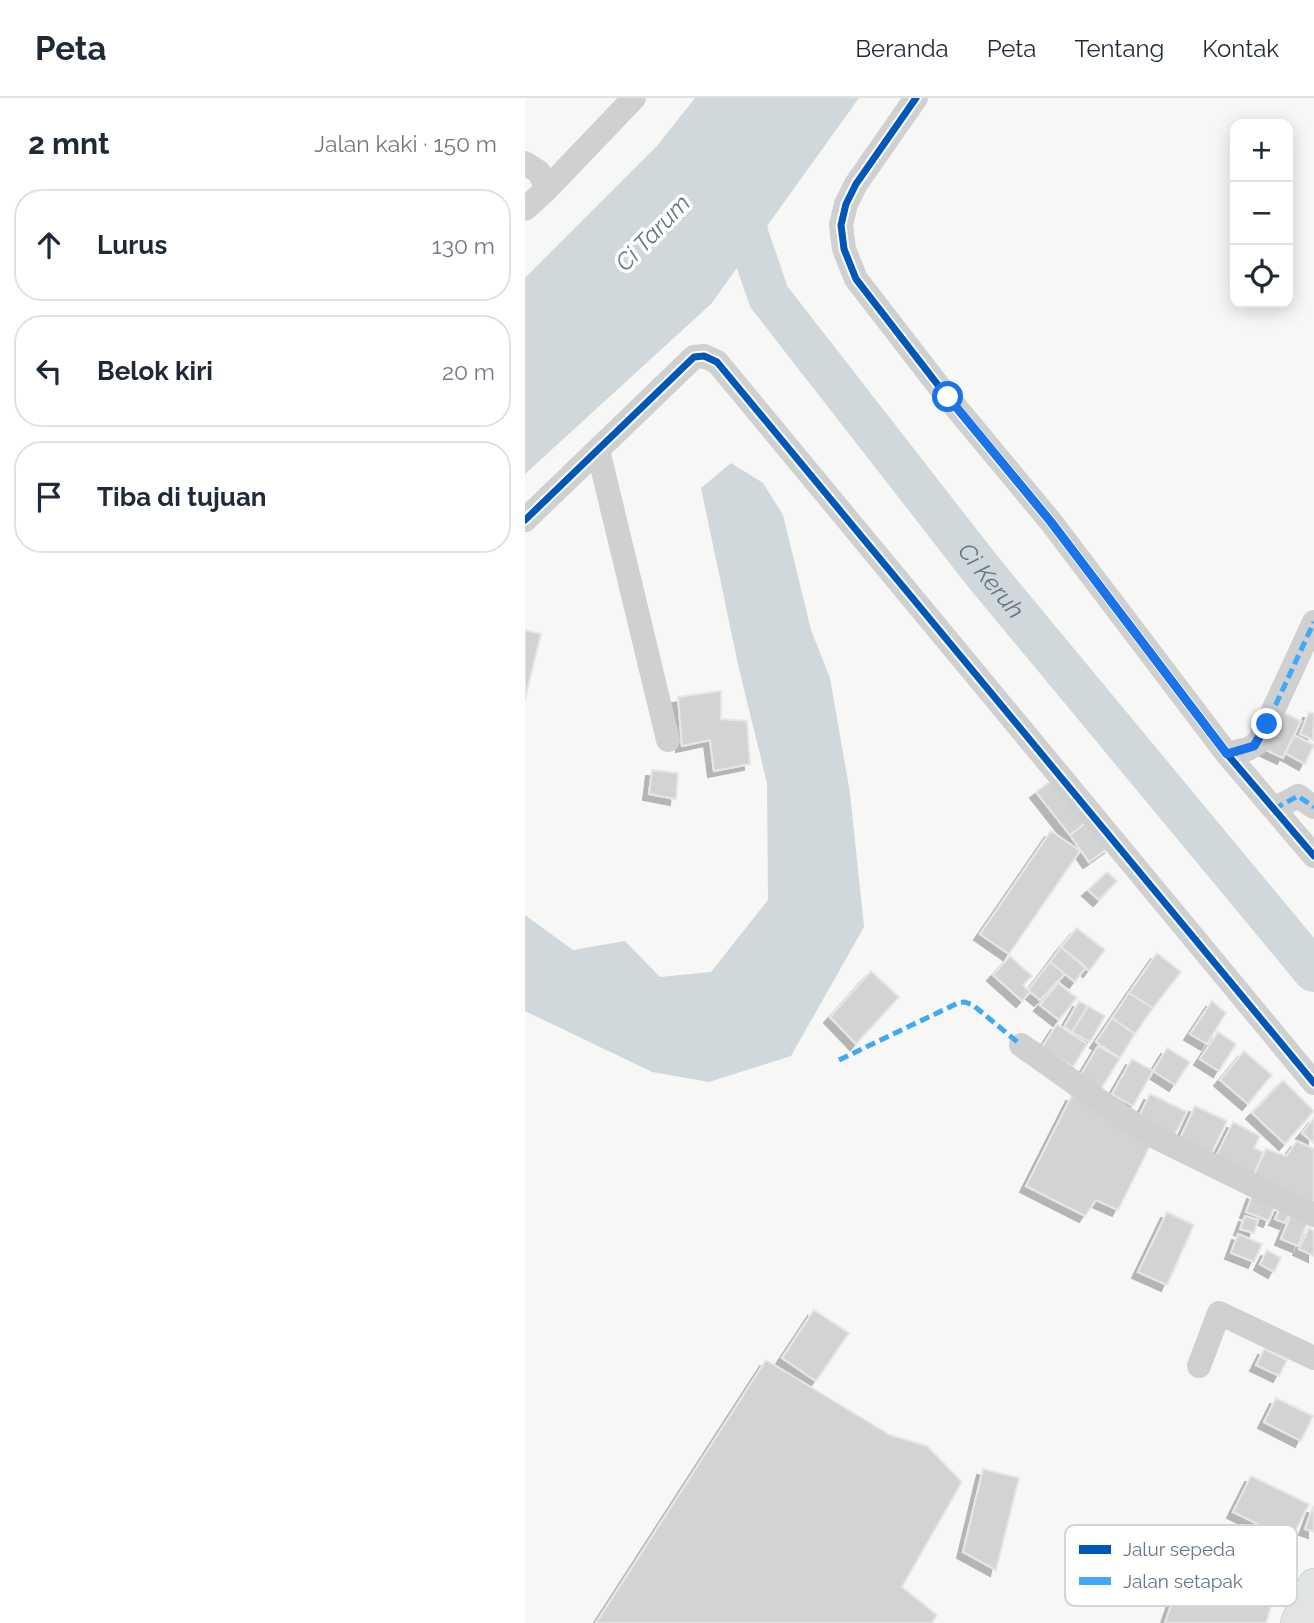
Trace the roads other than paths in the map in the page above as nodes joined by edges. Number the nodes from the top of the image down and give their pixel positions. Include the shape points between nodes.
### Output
1 (634, 98) edge
2 (916, 98) edge
3 (525, 163) edge
4 (547, 189) junction
5 (525, 209) edge
6 (598, 450) junction
7 (525, 520) edge
8 (1314, 622) edge
9 (668, 740) dead end
10 (1227, 754) junction
11 (1314, 807) edge
12 (1275, 809) junction
13 (1314, 856) edge
14 (1021, 1045) dead end
15 (1314, 1083) edge
16 (1314, 1215) edge
17 (1314, 1358) edge
18 (1199, 1366) dead end
19 (1314, 1585) edge
20 (1297, 1623) edge

1 - 4 street
2 - 10 street via 846,204 841,225 844,249 856,279 1051,522
3 - 4 street via 539,172
4 - 5 street
6 - 7 street
6 - 9 street
6 - 15 street via 694,357 717,362
8 - 10 street via 1258,743
10 - 12 street
11 - 12 street via 1298,796
12 - 13 street
14 - 16 street via 1151,1135
17 - 18 street via 1219,1313
19 - 20 main road

